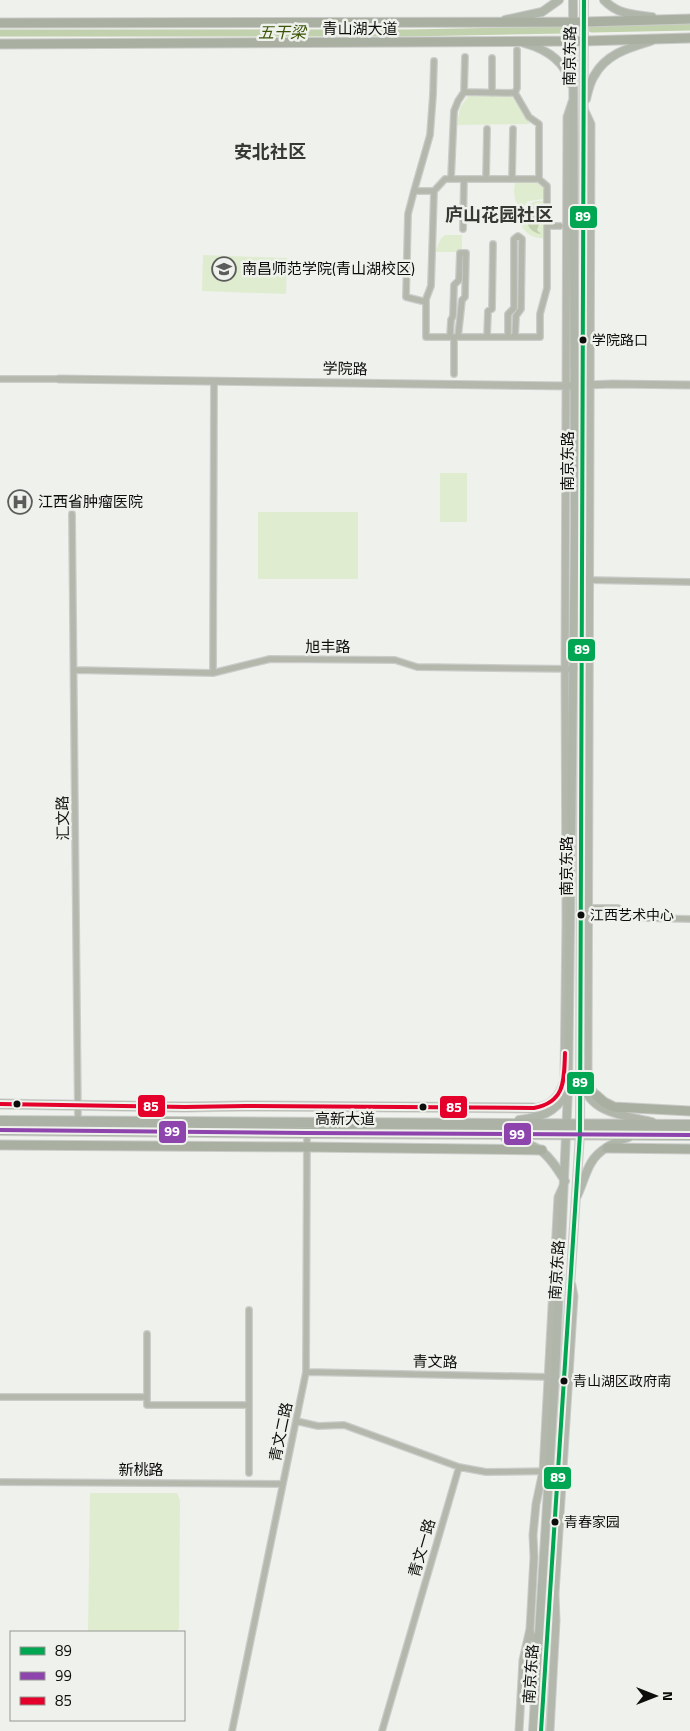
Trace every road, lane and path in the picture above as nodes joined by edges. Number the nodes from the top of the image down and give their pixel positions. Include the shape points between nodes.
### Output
1 (559, 0) edge
2 (573, 0) edge
3 (584, 0) edge
4 (604, 0) edge
5 (690, 18) edge
6 (666, 19) junction
7 (494, 22) junction
8 (573, 22) junction
9 (584, 22) junction
10 (0, 23) edge
11 (690, 38) edge
12 (655, 39) junction
13 (573, 41) junction
14 (584, 41) junction
15 (0, 44) edge
16 (519, 46) junction
17 (464, 57) dead end
18 (492, 58) dead end
19 (434, 61) dead end
20 (464, 92) junction
21 (492, 92) junction
22 (515, 93) junction
23 (574, 97) junction
24 (583, 108) junction
25 (487, 129) dead end
26 (513, 129) dead end
27 (451, 179) junction
28 (464, 179) junction
29 (486, 179) junction
30 (512, 179) junction
31 (539, 179) junction
32 (414, 190) junction
33 (434, 191) junction
34 (546, 226) junction
35 (560, 226) dead end
36 (463, 229) dead end
37 (493, 244) dead end
38 (426, 302) junction
39 (454, 337) junction
40 (487, 337) junction
41 (508, 337) junction
42 (515, 337) junction
43 (454, 374) dead end
44 (0, 379) edge
45 (59, 379) joint
46 (214, 381) junction
47 (582, 385) junction
48 (690, 385) edge
49 (566, 386) junction
50 (72, 514) dead end
51 (586, 580) junction
52 (690, 582) edge
53 (565, 668) junction
54 (574, 668) junction
55 (582, 669) junction
56 (74, 670) junction
57 (213, 673) junction
58 (588, 908) junction
59 (690, 919) edge
60 (588, 1007) junction
61 (580, 1041) junction
62 (580, 1064) junction
63 (568, 1091) junction
64 (596, 1095) joint
65 (0, 1104) edge
66 (78, 1104) junction
67 (534, 1108) joint
68 (690, 1110) edge
69 (0, 1121) edge
70 (78, 1122) junction
71 (498, 1124) junction
72 (663, 1124) junction
73 (690, 1124) edge
74 (567, 1129) junction
75 (580, 1129) junction
76 (0, 1130) edge
77 (307, 1134) junction
78 (498, 1135) junction
79 (635, 1135) junction
80 (690, 1135) edge
81 (0, 1145) edge
82 (307, 1147) junction
83 (607, 1148) junction
84 (690, 1149) edge
85 (542, 1150) junction
86 (565, 1181) junction
87 (576, 1200) junction
88 (570, 1279) junction
89 (249, 1310) dead end
90 (147, 1334) dead end
91 (306, 1372) junction
92 (551, 1377) junction
93 (564, 1378) junction
94 (0, 1397) edge
95 (147, 1397) junction
96 (249, 1405) junction
97 (296, 1421) junction
98 (459, 1467) junction
99 (546, 1471) junction
100 (558, 1471) junction
101 (250, 1473) dead end
102 (0, 1482) edge
103 (283, 1484) junction
104 (555, 1594) junction
105 (548, 1625) junction
106 (530, 1629) junction
107 (538, 1650) junction
108 (534, 1707) junction
109 (541, 1730) edge
110 (232, 1731) edge
111 (382, 1731) edge
112 (519, 1731) edge
113 (528, 1731) edge
114 (533, 1731) edge
115 (550, 1731) edge

1 - 7 main road via 542,12
2 - 8 main road, 南京东路
3 - 9 main road, 南京东路
4 - 6 main road via 624,13
5 - 6 main road, 青山湖大道
6 - 9 main road, 青山湖大道
7 - 8 main road, 青山湖大道
7 - 10 main road, 青山湖大道
8 - 9 main road, 青山湖大道
8 - 13 main road, 南京东路
9 - 14 main road, 南京东路
11 - 12 main road, 青山湖大道
12 - 14 main road, 青山湖大道
12 - 24 main road via 608,58 593,76
13 - 14 main road, 青山湖大道
13 - 16 main road, 青山湖大道
13 - 23 main road, 南京东路
14 - 24 main road, 南京东路
15 - 16 main road, 青山湖大道
16 - 22 street
16 - 23 main road via 536,46 554,56 568,73
17 - 20 street
18 - 21 street
19 - 32 street via 430,135
20 - 21 street
20 - 27 street via 454,111
21 - 22 street
22 - 31 street via 530,117 539,124
23 - 47 main road, 南京东路
23 - 49 street via 567,117
24 - 47 main road, 南京东路
25 - 29 street
26 - 30 street
27 - 28 street
27 - 33 street via 445,179
28 - 29 street
28 - 36 street
29 - 30 street
30 - 31 street
31 - 34 street via 547,186
32 - 33 street
32 - 38 street via 408,214 406,297
33 - 38 street via 431,286
34 - 35 street
34 - 42 street via 547,288 540,314 540,337
37 - 40 street via 492,309 488,311
38 - 39 street via 426,337
39 - 39 street via 465,297 466,253 460,253 459,280 454,285 451,320
39 - 40 street
39 - 43 street
40 - 41 street
41 - 42 street
41 - 42 street via 508,314 514,308 514,239 518,236 522,239 521,309 516,316
44 - 45 street, 学院路
45 - 46 street, 学院路
46 - 49 street, 学院路
46 - 57 street
47 - 48 street, 学院路
47 - 49 street, 学院路
47 - 51 main road, 南京东路
47 - 54 main road, 南京东路
49 - 53 street
50 - 56 street, 汇文路
51 - 52 street
51 - 55 main road, 南京东路
51 - 58 street
53 - 54 street, 旭丰路
53 - 57 street, 旭丰路 via 417,667 395,660 270,660
53 - 67 street via 564,1080 554,1099 546,1106
54 - 55 street, 旭丰路
54 - 63 main road, 南京东路
55 - 61 main road, 南京东路
56 - 57 street, 旭丰路
56 - 66 street, 汇文路
58 - 59 street via 618,908 630,915 647,918
58 - 60 street
60 - 61 street
60 - 64 street via 588,1079
61 - 62 main road, 南京东路
62 - 72 main road via 584,1090 604,1110
62 - 75 main road, 南京东路
63 - 71 main road via 562,1102 542,1117
63 - 74 main road, 南京东路
64 - 68 main road via 614,1107
65 - 66 main road
66 - 67 main road
66 - 70 street, 汇文路
69 - 70 highway, 高新大道
70 - 71 highway, 高新大道
71 - 74 highway, 高新大道
72 - 73 highway, 高新大道
72 - 75 highway, 高新大道
74 - 75 highway, 高新大道
74 - 78 highway, 高新大道
74 - 86 main road, 南京东路
75 - 79 highway, 高新大道
75 - 87 main road, 南京东路
76 - 77 highway, 高新大道
77 - 78 highway, 高新大道
77 - 82 street, 青文二路
78 - 85 main road
79 - 80 highway, 高新大道
79 - 83 main road
81 - 82 main road
82 - 85 main road
82 - 91 street, 青文二路
83 - 84 main road
83 - 87 main road via 591,1162
85 - 86 main road
86 - 92 main road, 南京东路
87 - 88 main road, 南京东路
88 - 93 main road, 南京东路
88 - 104 street via 574,1296
89 - 96 street
90 - 95 street
91 - 92 street, 青文路
91 - 97 street, 青文二路
92 - 93 street, 青文路
92 - 99 main road, 南京东路
93 - 100 main road, 南京东路
94 - 95 street
95 - 96 street via 147,1405
96 - 101 street
97 - 98 street via 318,1426 344,1425
97 - 103 street, 青文二路
98 - 99 street via 486,1472
98 - 111 street, 青文一路
99 - 100 street
99 - 106 street via 536,1504 532,1535
99 - 107 main road, 南京东路
100 - 105 main road, 南京东路
102 - 103 street, 新桃路
103 - 110 street, 青文二路
104 - 105 street
104 - 115 street
105 - 109 main road, 南京东路
106 - 107 street
106 - 112 street via 523,1660
107 - 108 main road, 南京东路
108 - 113 main road
108 - 114 main road, 南京东路

